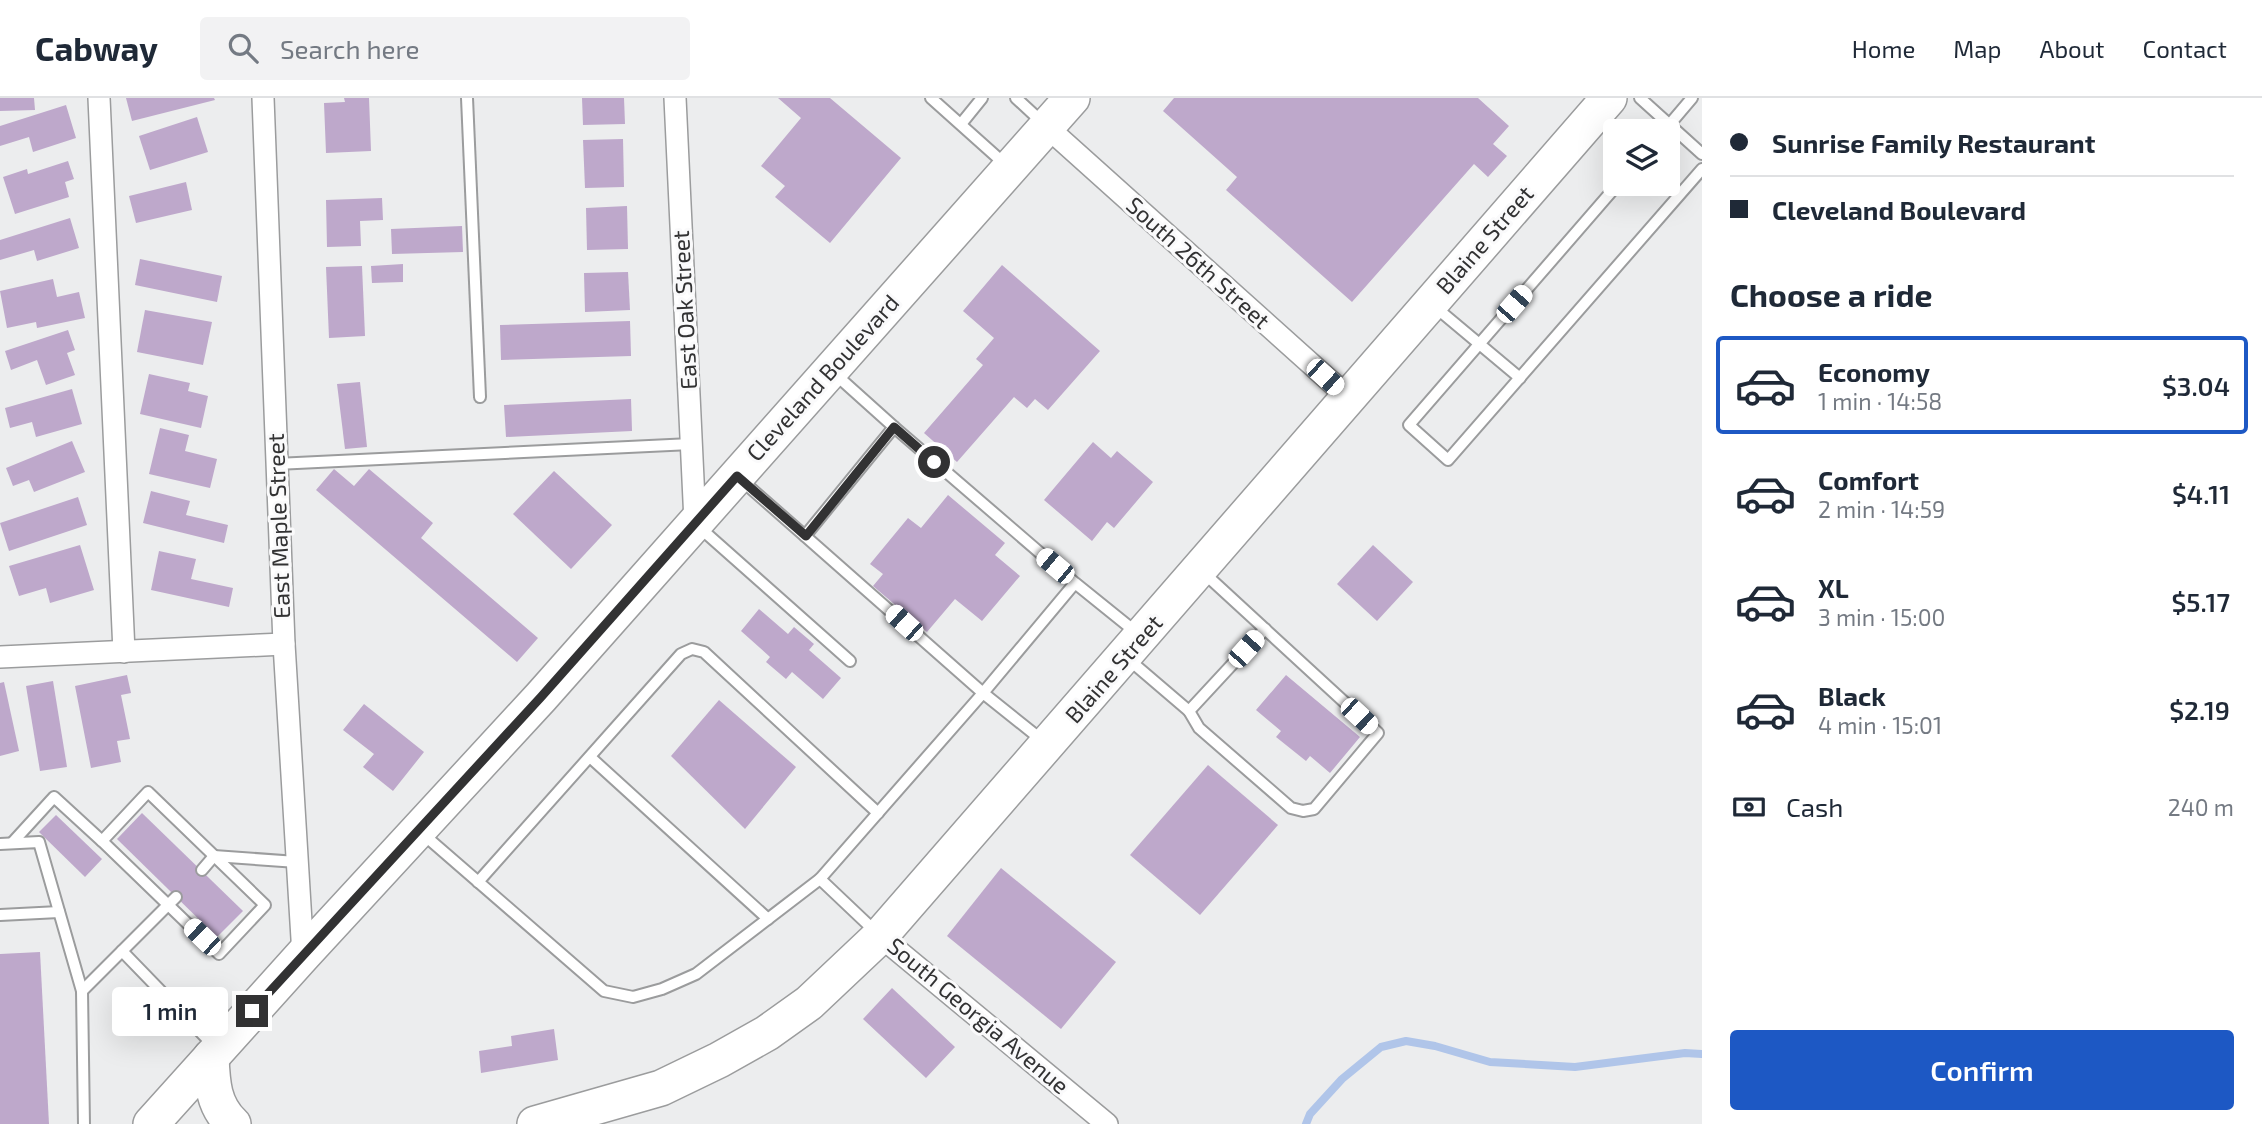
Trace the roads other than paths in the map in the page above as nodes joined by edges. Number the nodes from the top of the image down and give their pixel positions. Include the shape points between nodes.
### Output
1 (99, 98) edge
2 (263, 98) edge
3 (467, 98) edge
4 (676, 98) edge
5 (931, 98) edge
6 (982, 98) edge
7 (1072, 98) edge
8 (1609, 98) edge
9 (1640, 98) edge
10 (1692, 98) edge
11 (1018, 99) edge
12 (1659, 119) edge
13 (1674, 119) edge
14 (961, 124) junction
15 (1047, 127) junction
16 (1680, 138) edge
17 (1702, 154) edge
18 (1009, 168) junction
19 (1702, 169) edge
20 (1608, 196) edge
21 (1431, 304) junction
22 (1479, 344) junction
23 (830, 370) junction
24 (1520, 378) junction
25 (480, 397) dead end
26 (1349, 398) junction
27 (894, 427) junction
28 (691, 444) junction
29 (276, 464) junction
30 (737, 476) junction
31 (695, 523) junction
32 (806, 536) junction
33 (1200, 570) junction
34 (1075, 583) junction
35 (1265, 628) junction
36 (284, 644) junction
37 (1134, 646) junction
38 (124, 652) junction
39 (0, 657) edge
40 (850, 661) dead end
41 (983, 693) junction
42 (1189, 711) junction
43 (1048, 745) junction
44 (590, 757) junction
45 (878, 813) junction
46 (418, 830) junction
47 (102, 841) junction
48 (12, 843) junction
49 (0, 844) edge
50 (214, 856) junction
51 (297, 862) junction
52 (202, 870) dead end
53 (820, 879) junction
54 (478, 882) junction
55 (172, 901) junction
56 (59, 912) junction
57 (0, 915) edge
58 (768, 919) junction
59 (880, 936) junction
60 (122, 951) junction
61 (303, 955) junction
62 (82, 991) junction
63 (214, 1053) junction
64 (84, 1124) edge
65 (151, 1124) edge
66 (233, 1124) edge
67 (535, 1124) edge
68 (1107, 1124) edge

1 - 38 street
2 - 29 street, East Maple Street
3 - 25 lane
4 - 28 street, East Oak Street
5 - 14 lane
6 - 14 lane
7 - 15 main road, Cleveland Boulevard
8 - 21 main road, Blaine Street
9 - 12 lane
10 - 13 lane
11 - 15 lane
14 - 18 lane
15 - 18 main road, Cleveland Boulevard
15 - 26 street, South 26th Street
16 - 17 lane
18 - 23 main road, Cleveland Boulevard
19 - 24 lane
20 - 22 lane
21 - 22 lane
21 - 26 main road, Blaine Street
22 - 24 lane
22 - 24 lane via 1409,425 1448,460
23 - 27 lane
23 - 30 main road, Cleveland Boulevard
26 - 33 main road, Blaine Street
27 - 32 lane
27 - 34 lane
28 - 29 lane
28 - 31 street, East Oak Street
29 - 36 street, East Maple Street
30 - 31 main road, Cleveland Boulevard
30 - 32 lane
31 - 40 lane
31 - 46 main road, Cleveland Boulevard
32 - 41 lane
33 - 35 lane
33 - 37 main road, Blaine Street
34 - 37 lane
34 - 41 lane
35 - 42 lane
35 - 42 lane via 1378,733 1314,809 1292,808 1199,727
36 - 38 street
36 - 51 street, East Maple Street
37 - 42 lane
37 - 43 main road, Blaine Street
38 - 39 street
41 - 43 lane
41 - 45 lane
43 - 59 main road, Blaine Street
44 - 45 lane via 681,654 692,649 704,652
44 - 54 lane
44 - 58 lane
45 - 53 lane
46 - 54 lane
46 - 61 main road, Cleveland Boulevard
47 - 48 lane via 54,797
47 - 50 lane via 148,792
47 - 55 lane
48 - 49 lane
48 - 56 lane via 39,842
50 - 51 lane
50 - 52 lane
50 - 55 lane via 265,905 219,954
51 - 61 street, East Maple Street
53 - 58 lane
53 - 59 lane
54 - 58 lane via 604,991 633,997 696,974
55 - 60 lane
56 - 57 lane
56 - 62 lane
59 - 67 main road, Blaine Street via 809,1003 719,1060 661,1088
59 - 68 street, South Georgia Avenue
60 - 62 lane
60 - 63 lane
61 - 63 main road, Cleveland Boulevard
62 - 64 lane
63 - 65 main road, Cleveland Boulevard
63 - 66 main road via 213,1091 224,1116

